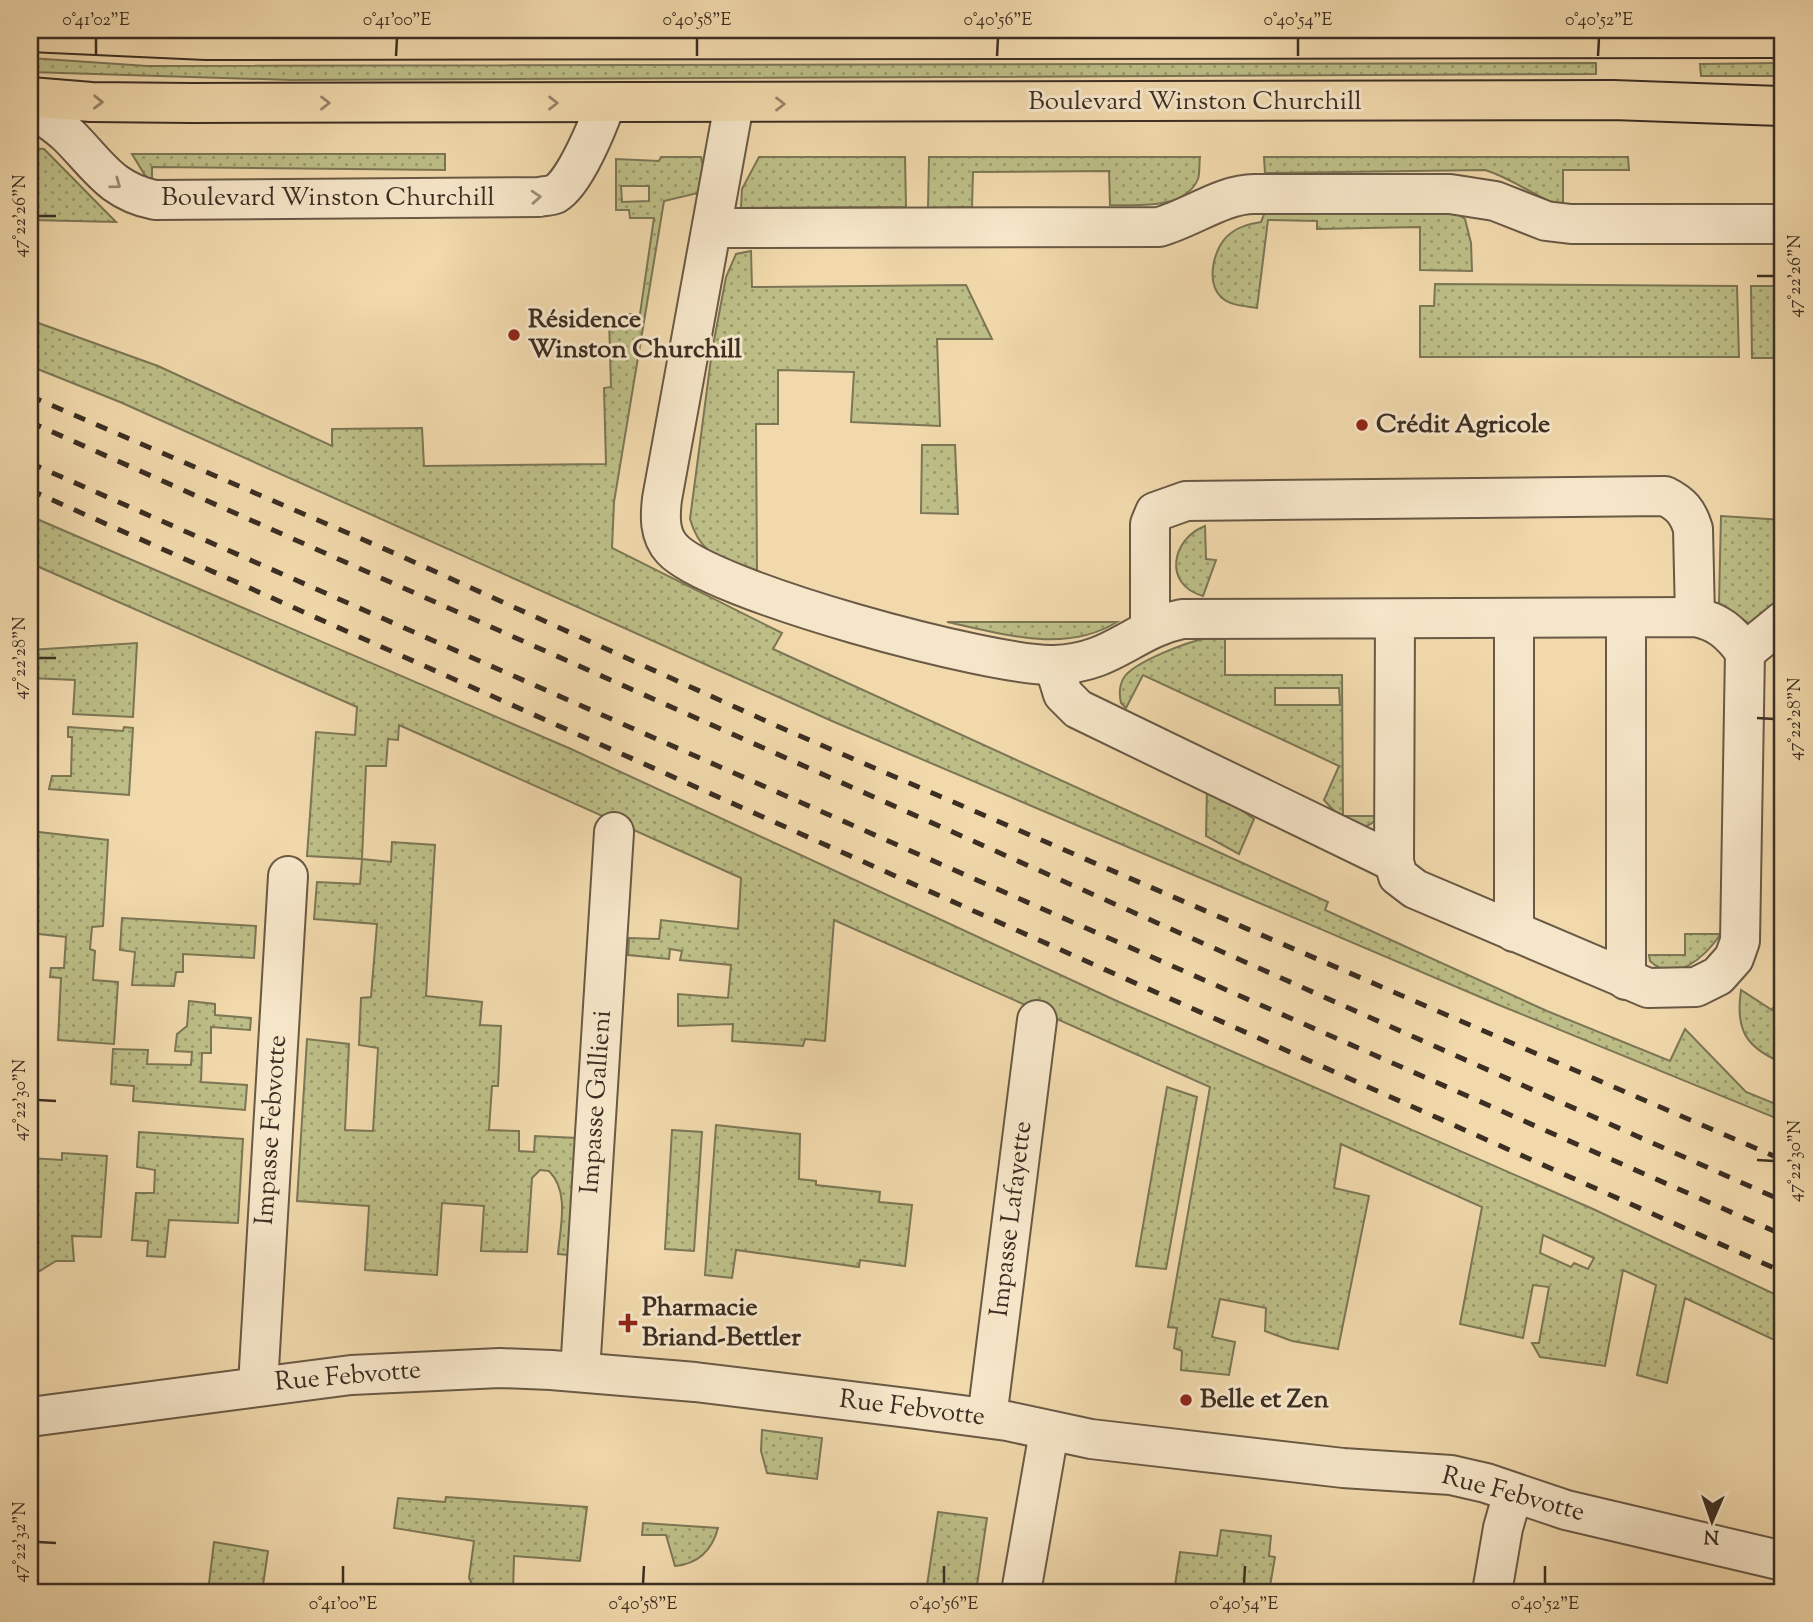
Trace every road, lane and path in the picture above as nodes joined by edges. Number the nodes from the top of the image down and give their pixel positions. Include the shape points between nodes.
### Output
1 (30, 32) edge
2 (568, 35) edge
3 (932, 35) edge
4 (1783, 38) edge
5 (30, 97) edge
6 (606, 103) junction
7 (734, 104) junction
8 (30, 106) edge
9 (1783, 106) edge
10 (1783, 224) edge
11 (713, 228) junction
12 (1695, 617) junction
13 (1626, 618) junction
14 (1514, 619) junction
15 (1395, 620) junction
16 (1783, 621) edge
17 (1150, 629) junction
18 (1745, 652) junction
19 (1054, 665) junction
20 (614, 832) dead end
21 (1394, 862) junction
22 (288, 876) dead end
23 (1514, 932) junction
24 (1626, 980) junction
25 (1037, 1020) dead end
26 (580, 1372) junction
27 (257, 1385) junction
28 (30, 1417) edge
29 (988, 1418) junction
30 (1049, 1432) junction
31 (1513, 1493) junction
32 (1783, 1561) edge
33 (1021, 1592) edge
34 (1492, 1592) edge

1 - 2 main road via 206,40
2 - 3 main road
3 - 4 main road
5 -> 6 main road, Boulevard Winston Churchill via 154,103
6 - 7 main road, Boulevard Winston Churchill
8 -> 6 street, Boulevard Winston Churchill via 67,134 119,188 155,200 554,195 580,160
7 -> 9 main road, Boulevard Winston Churchill via 1613,100
7 - 11 street
10 - 11 street via 1570,224 1546,221 1495,201 1450,194 1247,194 1159,227
11 - 19 street via 662,499 662,530 671,548 712,576 821,613 978,655
12 - 13 street
12 - 17 street via 1690,516 1680,503 1665,496 1186,501 1155,512 1150,524
12 - 18 street via 1721,626
13 - 14 street
13 - 24 street
14 - 15 street
14 - 23 street
15 - 17 street via 1182,619
15 - 21 street
16 - 18 street
17 - 19 street via 1092,661
18 - 24 street via 1740,941 1734,958 1718,976 1696,987 1648,988
19 - 21 street via 1062,694 1078,709
20 - 26 street, Impasse Gallieni
21 - 23 street via 1398,876 1415,889
22 - 27 street, Impasse Febvotte
23 - 24 street
25 - 29 street, Impasse Lafayette
26 - 27 street, Rue Febvotte via 500,1368 396,1371
26 - 29 street, Rue Febvotte
27 - 28 street, Rue Febvotte
29 - 30 street, Rue Febvotte
30 - 31 street, Rue Febvotte via 1343,1468 1451,1475
30 - 33 street
31 - 32 street, Rue Febvotte via 1566,1510
31 - 34 street

